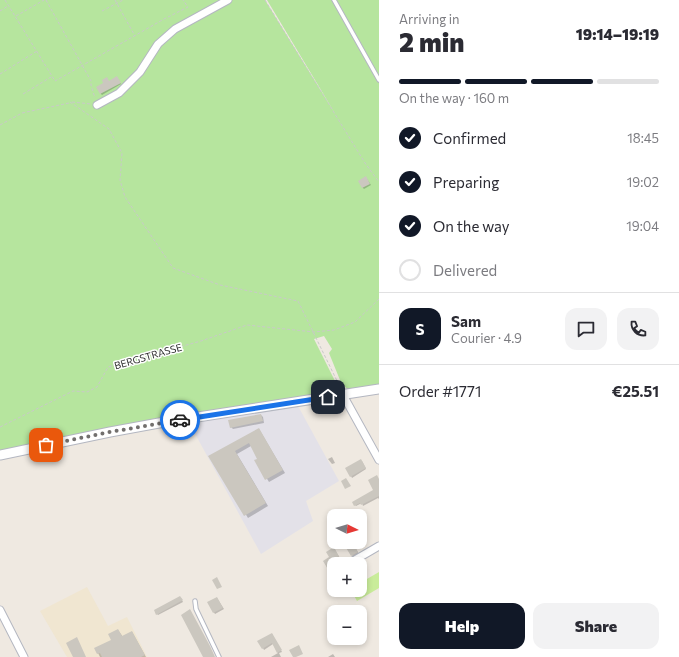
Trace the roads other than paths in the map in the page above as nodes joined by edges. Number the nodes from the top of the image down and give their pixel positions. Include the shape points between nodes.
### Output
1 (228, 0) edge
2 (334, 0) edge
3 (379, 80) edge
4 (97, 105) road end
5 (379, 389) edge
6 (343, 395) junction
7 (0, 455) edge
8 (379, 460) edge
9 (379, 546) edge
10 (360, 557) edge
11 (195, 601) dead end
12 (0, 610) edge
13 (24, 657) edge
14 (219, 657) edge

1 - 4 street via 175,29 158,44 140,72 119,93
2 - 3 lane
5 - 6 main road
6 - 7 main road via 159,423
6 - 8 street
9 - 10 street
11 - 14 lane via 196,609
12 - 13 street

